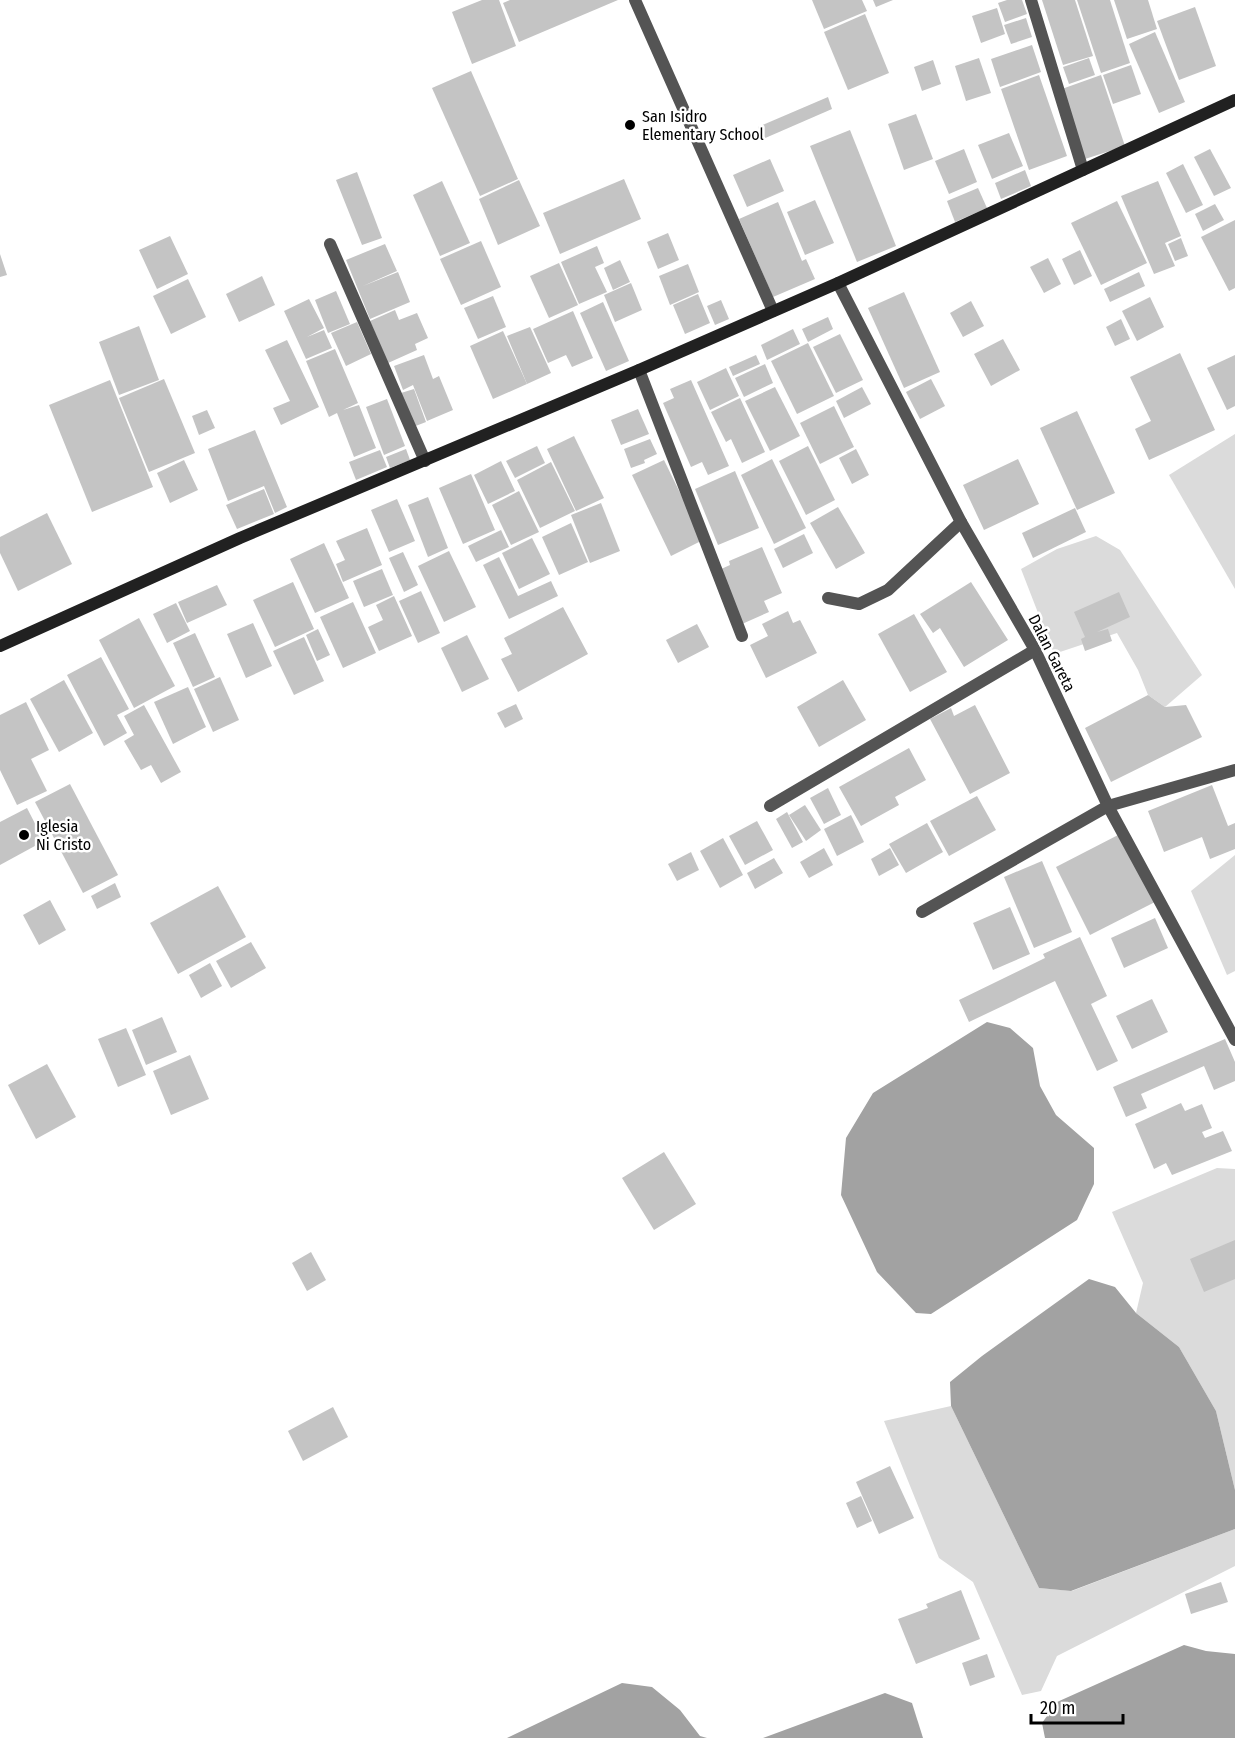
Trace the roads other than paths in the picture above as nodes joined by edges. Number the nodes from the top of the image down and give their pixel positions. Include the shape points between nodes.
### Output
1 (635, 0) edge
2 (1031, 0) edge
3 (1235, 100) edge
4 (1083, 170) junction
5 (330, 244) dead end
6 (838, 283) junction
7 (774, 311) junction
8 (639, 370) junction
9 (425, 461) junction
10 (961, 522) junction
11 (828, 598) dead end
12 (742, 636) dead end
13 (0, 646) edge
14 (1035, 650) junction
15 (1235, 770) edge
16 (770, 806) dead end
17 (1108, 806) junction
18 (922, 912) dead end
19 (1235, 1040) edge

1 - 7 street
2 - 4 street
3 - 4 street
4 - 6 street
5 - 9 street
6 - 7 street
6 - 10 street, Dalan Gareta
7 - 8 street
8 - 9 street
8 - 12 street
9 - 13 street via 240,538
10 - 11 street via 888,590 859,604
10 - 14 street, Dalan Gareta
14 - 16 street
14 - 17 street, Dalan Gareta
15 - 17 street
17 - 18 street
17 - 19 street, Dalan Gareta

